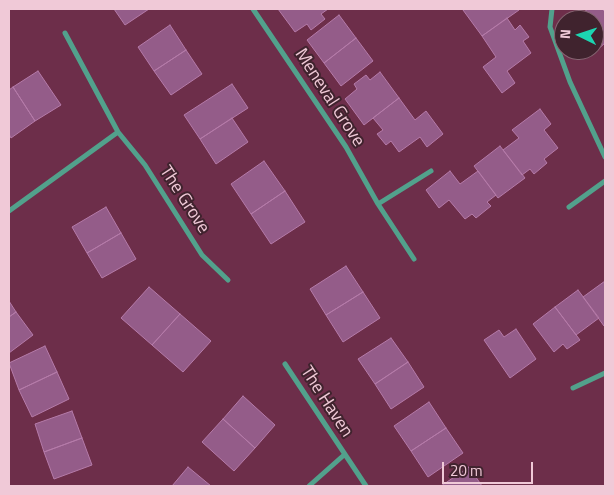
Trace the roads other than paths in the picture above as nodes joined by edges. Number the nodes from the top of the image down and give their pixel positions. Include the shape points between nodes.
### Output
1 (253, 9) edge
2 (552, 9) edge
3 (66, 34) dead end
4 (118, 132) junction
5 (605, 157) edge
6 (431, 171) dead end
7 (605, 181) edge
8 (378, 204) junction
9 (569, 207) dead end
10 (9, 211) edge
11 (414, 260) dead end
12 (228, 280) dead end
13 (285, 364) dead end
14 (605, 373) edge
15 (573, 388) dead end
16 (344, 455) junction
17 (309, 486) edge
18 (366, 486) edge

1 - 8 street, Meneval Grove via 346,147
2 - 5 street via 550,27 570,82
3 - 4 street, The Grove
4 - 10 street
4 - 12 street, The Grove via 184,222 202,255
6 - 8 street
7 - 9 street
8 - 11 street, Meneval Grove
13 - 16 street, The Haven
14 - 15 street
16 - 17 street, The Haven
16 - 18 street, The Haven

